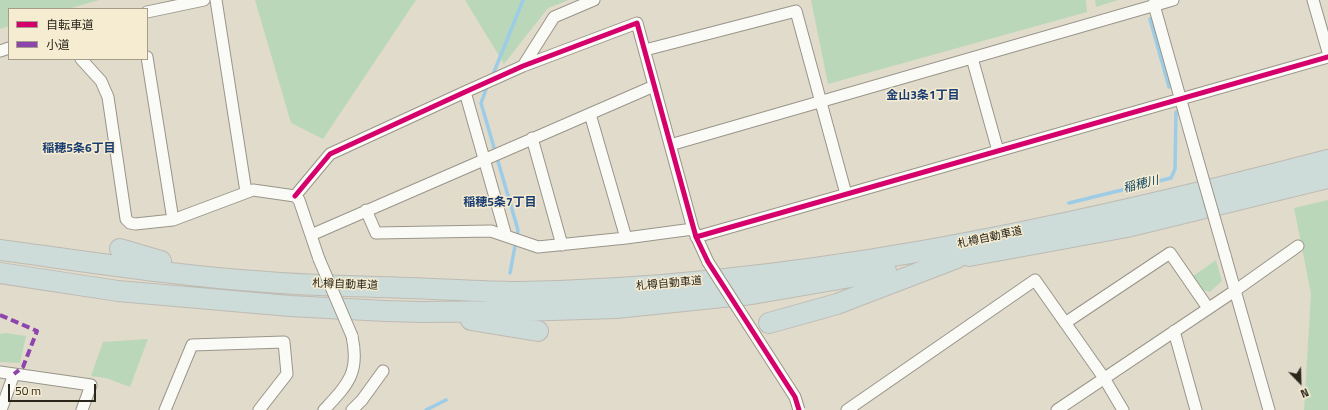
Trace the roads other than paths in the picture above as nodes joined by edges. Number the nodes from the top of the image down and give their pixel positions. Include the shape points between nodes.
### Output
1 (204, 0) edge
2 (216, 0) edge
3 (594, 0) edge
4 (1173, 0) edge
5 (1313, 0) edge
6 (1155, 3) edge
7 (148, 12) edge
8 (645, 50) junction
9 (1328, 52) edge
10 (1328, 56) edge
11 (972, 58) junction
12 (82, 60) edge
13 (147, 60) edge
14 (523, 66) junction
15 (654, 86) junction
16 (465, 92) junction
17 (1181, 99) junction
18 (820, 102) junction
19 (590, 114) junction
20 (532, 138) junction
21 (670, 145) junction
22 (998, 151) junction
23 (486, 158) junction
24 (1328, 160) edge
25 (1328, 178) edge
26 (246, 192) junction
27 (846, 194) junction
28 (295, 196) junction
29 (366, 210) junction
30 (172, 220) junction
31 (694, 233) junction
32 (311, 235) junction
33 (507, 236) junction
34 (626, 238) junction
35 (562, 244) junction
36 (1298, 246) dead end
37 (120, 249) dead end
38 (0, 250) edge
39 (957, 258) junction
40 (0, 273) edge
41 (218, 278) junction
42 (1236, 290) junction
43 (1208, 308) junction
44 (422, 312) junction
45 (770, 323) dead end
46 (1065, 323) junction
47 (1174, 331) junction
48 (538, 332) dead end
49 (383, 371) dead end
50 (0, 372) edge
51 (14, 374) junction
52 (1104, 378) junction
53 (1, 410) edge
54 (82, 410) edge
55 (166, 410) edge
56 (259, 410) edge
57 (324, 410) edge
58 (352, 410) edge
59 (799, 410) edge
60 (846, 410) edge
61 (1057, 410) edge
62 (1123, 410) edge
63 (1196, 410) edge
64 (1269, 410) edge

1 - 7 street
2 - 26 street
3 - 14 street via 554,17
4 - 6 street
5 - 9 street
6 - 11 street
6 - 17 street
8 - 14 street via 637,23
8 - 15 street
8 - 18 street via 796,10
10 - 17 street
11 - 18 street
11 - 22 street
12 - 30 street via 100,81 108,97 126,219 135,224
13 - 30 street
14 - 16 street
15 - 19 street
15 - 21 street
16 - 23 street
16 - 28 street via 330,154
17 - 22 street
17 - 42 street, bridge
18 - 21 street
18 - 27 street
19 - 20 street
19 - 34 street
20 - 23 street
20 - 35 street
21 - 31 street
22 - 27 street
23 - 29 street
23 - 33 street
24 - 41 highway, 札樽自動車道 via 1125,210 912,254 746,277 613,288 515,292
25 - 39 highway, 札樽自動車道 via 1127,227
26 - 28 street via 253,190
26 - 30 street
27 - 31 street
28 - 32 street via 299,200
29 - 32 street
29 - 33 street via 376,233 491,231
31 - 34 street
31 - 59 street, bridge via 708,262 795,397
32 - 57 street, bridge via 352,336 355,356 350,379
33 - 35 street via 538,247
34 - 35 street
36 - 42 street
37 - 41 highway
38 - 41 highway, 札樽自動車道
39 - 44 highway, 札樽自動車道 via 744,295 616,308
39 - 45 highway via 837,304
40 - 44 highway, 札樽自動車道 via 118,291 290,306
42 - 43 street
42 - 64 street
43 - 46 street via 1170,253
43 - 47 street
44 - 48 highway
46 - 52 street
46 - 60 street via 1035,280
47 - 52 street
47 - 63 street
49 - 58 street
50 - 51 street
51 - 53 street
51 - 54 street via 91,385
52 - 61 street
52 - 62 street
55 - 56 street via 192,345 284,342 287,374

